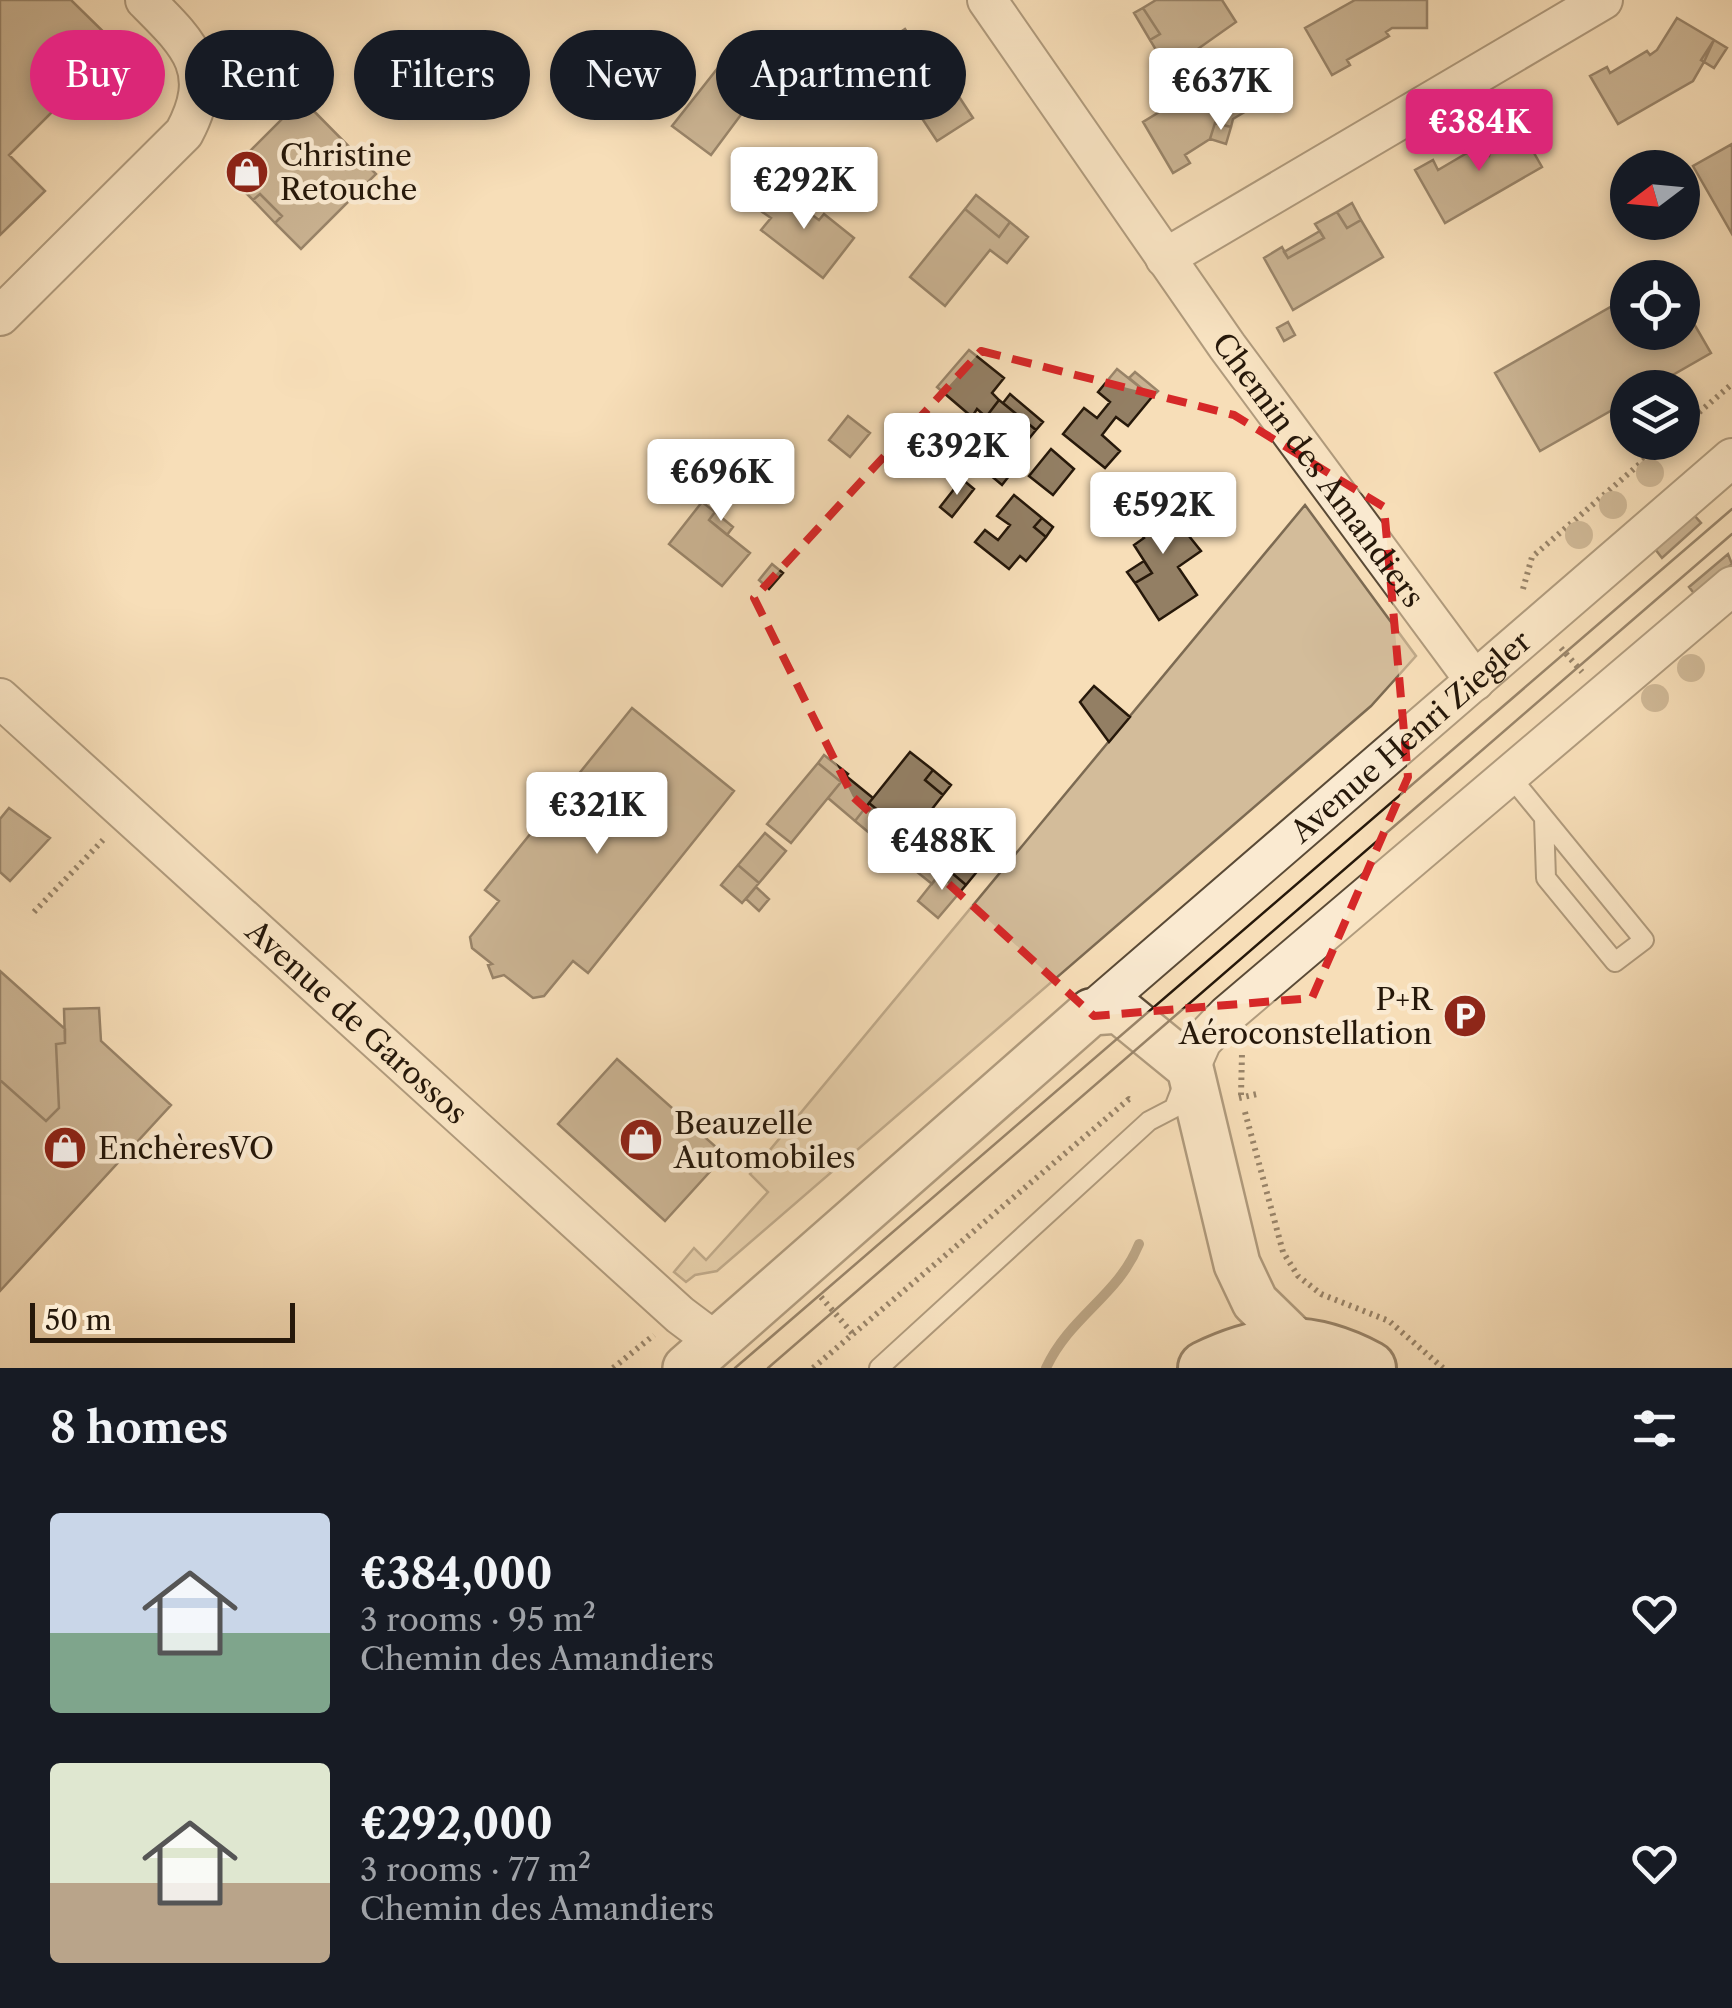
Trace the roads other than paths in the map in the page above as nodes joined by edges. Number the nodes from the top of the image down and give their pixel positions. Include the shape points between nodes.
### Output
1 (145, 0) edge
2 (987, 0) edge
3 (1603, 0) edge
4 (1165, 258) junction
5 (0, 316) edge
6 (1732, 458) edge
7 (1732, 586) edge
8 (1475, 681) junction
9 (0, 698) edge
10 (1510, 776) junction
11 (1544, 818) junction
12 (1090, 1012) junction
13 (1190, 1068) junction
14 (1296, 1344) junction
15 (716, 1359) edge
16 (879, 1368) edge
17 (1205, 1368) edge
18 (1369, 1368) edge

1 - 5 street via 195,55 197,109 184,133
2 - 4 street, Chemin des Amandiers
3 - 4 street
4 - 8 street, Chemin des Amandiers
6 - 8 street, Avenue Henri Ziegler via 1530,613
7 - 10 street
8 - 12 street, Avenue Henri Ziegler
9 - 15 street, Avenue de Garossos via 652,1290
10 - 11 lane
10 - 13 street via 1227,1015 1202,1041
11 - 11 lane via 1546,878 1615,962 1644,940
12 - 13 street via 1119,1010
12 - 15 street
13 - 14 street via 1237,1264 1256,1302
13 - 16 lane via 1174,1108 1149,1121
14 - 17 main road via 1244,1349
14 - 18 main road via 1340,1353

